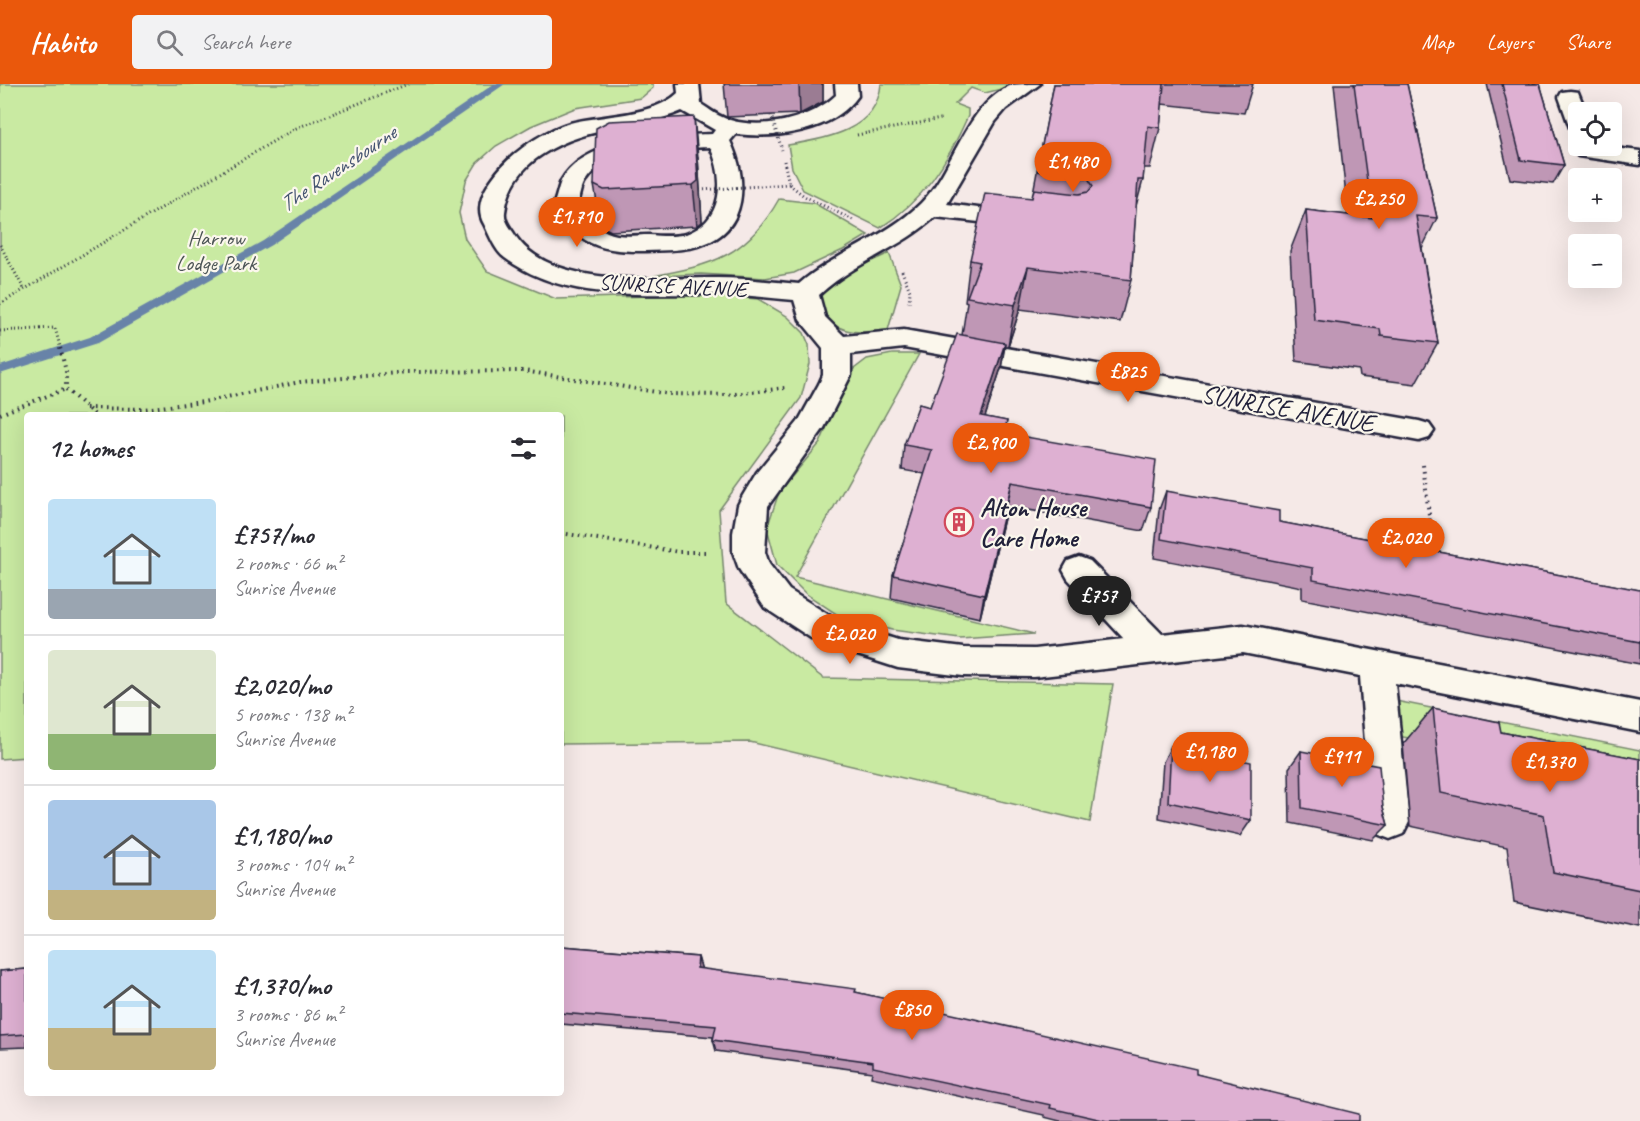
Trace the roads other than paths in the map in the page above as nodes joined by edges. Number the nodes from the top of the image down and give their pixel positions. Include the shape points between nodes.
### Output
1 (846, 84) edge
2 (688, 90) edge
3 (1014, 94) edge
4 (1570, 97) dead end
5 (1572, 102) edge
6 (724, 134) junction
7 (1622, 155) edge
8 (1640, 158) edge
9 (930, 209) junction
10 (1046, 223) edge
11 (805, 293) junction
12 (837, 346) junction
13 (1419, 431) road end
14 (1078, 570) dead end
15 (1155, 649) junction
16 (1376, 665) junction
17 (1640, 717) edge
18 (1390, 822) edge

1 - 6 street, SUNRISE AVENUE via 847,96 837,109 822,118 799,125
2 - 6 street, SUNRISE AVENUE via 690,106
2 - 11 street, SUNRISE AVENUE via 678,105 661,111 574,129 535,148 512,167 495,196 492,217 512,252 553,275 613,286 720,286
3 - 9 street
4 - 5 street
6 - 6 street, SUNRISE AVENUE via 617,150 590,165 574,180 566,203 575,218 594,235 620,243 695,239 722,220 730,201 732,180
7 - 8 street
9 - 10 street
9 - 11 street via 915,222 822,276
11 - 12 street via 813,320
12 - 13 street, SUNRISE AVENUE via 904,339
12 - 15 street via 837,375 833,384 809,428 753,505 749,552 755,568 777,599 830,632 898,654 963,662 1034,663
14 - 15 street
15 - 16 street via 1244,639
16 - 17 street
16 - 18 street

